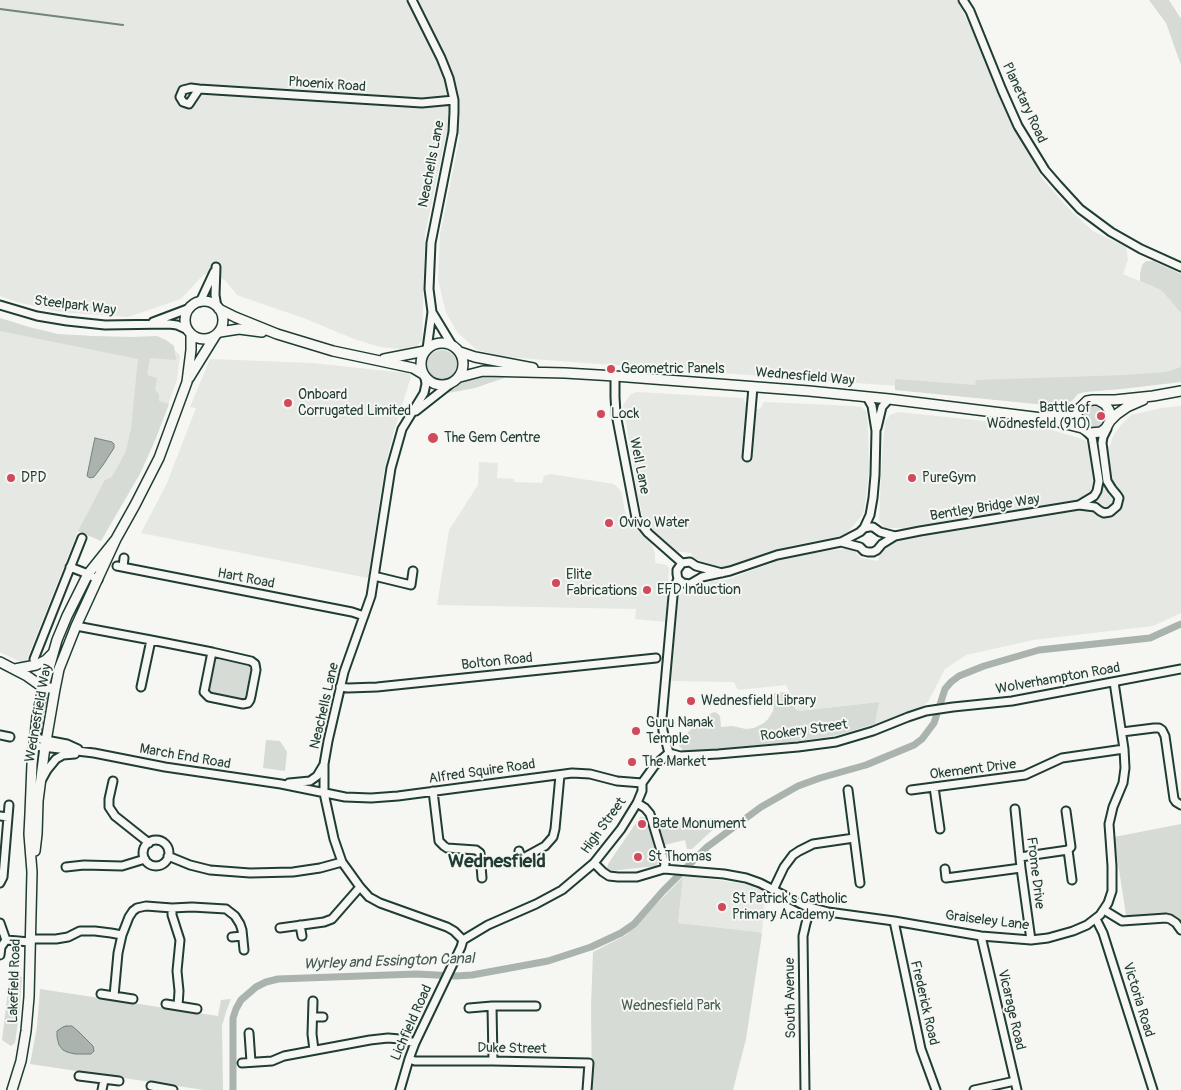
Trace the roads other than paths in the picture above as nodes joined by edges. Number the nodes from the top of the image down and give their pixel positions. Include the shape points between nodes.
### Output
1 (412, 0) edge
2 (963, 0) edge
3 (199, 89) dead end
4 (454, 100) junction
5 (1181, 267) edge
6 (200, 302) junction
7 (0, 305) edge
8 (190, 308) junction
9 (218, 308) junction
10 (432, 312) junction
11 (148, 324) junction
12 (189, 332) junction
13 (218, 334) junction
14 (277, 334) junction
15 (452, 345) junction
16 (426, 350) junction
17 (460, 352) junction
18 (379, 360) junction
19 (565, 373) junction
20 (424, 376) junction
21 (616, 376) junction
22 (460, 377) junction
23 (187, 382) junction
24 (449, 385) junction
25 (753, 387) junction
26 (1181, 391) edge
27 (867, 396) junction
28 (1153, 396) junction
29 (889, 399) junction
30 (1098, 400) junction
31 (1080, 408) junction
32 (412, 414) junction
33 (1042, 418) junction
34 (1110, 422) junction
35 (1084, 430) junction
36 (876, 431) junction
37 (747, 456) dead end
38 (1112, 489) junction
39 (1096, 494) junction
40 (1079, 505) junction
41 (1095, 507) junction
42 (870, 515) junction
43 (862, 530) junction
44 (878, 531) junction
45 (895, 536) junction
46 (82, 538) dead end
47 (116, 540) junction
48 (841, 542) junction
49 (882, 544) junction
50 (860, 547) junction
51 (124, 558) dead end
52 (680, 566) junction
53 (696, 566) junction
54 (70, 567) junction
55 (413, 571) dead end
56 (722, 573) junction
57 (88, 574) junction
58 (374, 576) junction
59 (98, 580) junction
60 (680, 581) junction
61 (696, 581) junction
62 (364, 616) junction
63 (76, 626) junction
64 (151, 640) junction
65 (54, 652) junction
66 (212, 652) junction
67 (656, 658) dead end
68 (34, 659) dead end
69 (2, 664) edge
70 (15, 669) junction
71 (1181, 670) edge
72 (27, 676) junction
73 (1114, 682) junction
74 (45, 684) junction
75 (141, 687) dead end
76 (340, 687) junction
77 (55, 689) junction
78 (39, 708) junction
79 (938, 709) joint
80 (1122, 732) junction
81 (35, 742) junction
82 (46, 744) junction
83 (1124, 749) junction
84 (85, 752) junction
85 (669, 753) junction
86 (324, 764) junction
87 (560, 774) junction
88 (41, 781) junction
89 (113, 781) dead end
90 (642, 782) junction
91 (281, 784) junction
92 (934, 787) junction
93 (848, 790) dead end
94 (911, 790) dead end
95 (433, 791) junction
96 (324, 793) junction
97 (637, 803) junction
98 (9, 805) dead end
99 (1181, 805) edge
100 (1015, 809) dead end
101 (1066, 811) dead end
102 (4, 816) edge
103 (940, 829) dead end
104 (854, 838) junction
105 (149, 843) junction
106 (1068, 850) junction
107 (519, 851) dead end
108 (168, 856) junction
109 (1020, 857) junction
110 (145, 860) junction
111 (342, 862) junction
112 (594, 864) junction
113 (66, 867) dead end
114 (1021, 868) junction
115 (945, 869) dead end
116 (664, 870) junction
117 (32, 872) junction
118 (482, 878) dead end
119 (1072, 880) dead end
120 (860, 883) dead end
121 (0, 884) edge
122 (360, 887) junction
123 (773, 890) junction
124 (172, 908) junction
125 (811, 908) junction
126 (1104, 910) junction
127 (1096, 919) junction
128 (894, 921) junction
129 (0, 923) edge
130 (300, 925) junction
131 (280, 928) dead end
132 (1181, 930) edge
133 (122, 935) junction
134 (242, 936) junction
135 (302, 936) dead end
136 (981, 936) junction
137 (232, 937) dead end
138 (6, 940) junction
139 (30, 940) junction
140 (463, 940) junction
141 (1031, 940) junction
142 (244, 950) dead end
143 (0, 955) edge
144 (100, 994) dead end
145 (114, 996) junction
146 (133, 999) dead end
147 (313, 1001) dead end
148 (166, 1004) dead end
149 (531, 1004) dead end
150 (178, 1006) junction
151 (492, 1006) junction
152 (469, 1008) dead end
153 (197, 1009) dead end
154 (313, 1016) junction
155 (323, 1018) dead end
156 (249, 1033) dead end
157 (415, 1044) junction
158 (314, 1050) junction
159 (408, 1059) junction
160 (493, 1061) junction
161 (251, 1062) junction
162 (242, 1063) dead end
163 (79, 1076) dead end
164 (104, 1080) junction
165 (119, 1081) dead end
166 (1015, 1081) junction
167 (151, 1086) dead end
168 (163, 1089) edge
169 (12, 1090) edge
170 (102, 1090) edge
171 (173, 1090) edge
172 (400, 1090) edge
173 (587, 1090) edge
174 (805, 1090) edge
175 (936, 1090) edge
176 (974, 1090) edge
177 (1017, 1090) edge
178 (1153, 1090) edge

1 - 4 street, Neachells Lane via 441,58
2 - 5 street, Planetary Road via 1018,126 1058,186 1107,229
3 - 4 street, Phoenix Road via 422,103
4 - 10 street, Neachells Lane via 453,132 431,243 429,289
6 - 8 main road
6 - 9 main road via 212,303
6 - 9 street via 216,267
7 - 11 street, Steelpark Way via 67,321 105,325
8 - 11 street, Steelpark Way
8 - 12 main road via 185,322
9 - 13 main road via 223,316
9 - 14 main road
10 - 15 street, Neachells Lane
10 - 16 street, Neachells Lane
11 - 12 street, Steelpark Way via 168,324
12 - 13 main road via 202,338
12 - 23 main road, Wednesfield Way via 192,345
13 - 14 main road via 240,329
13 - 23 main road, Wednesfield Way
14 - 18 main road via 333,351
15 - 16 main road via 439,343
15 - 17 main road
16 - 18 main road
16 - 20 main road via 421,366
17 - 19 main road, Wednesfield Way
17 - 22 main road via 464,364
18 - 20 main road via 413,368
19 - 21 main road, Wednesfield Way
19 - 22 main road, Wednesfield Way via 483,371
20 - 24 main road via 436,385
20 - 32 street, Neachells Lane via 424,393
21 - 25 main road, Wednesfield Way
21 - 52 street, Well Lane via 616,414 635,513 643,528
22 - 24 main road
23 - 47 main road, Wednesfield Way via 159,458
24 - 32 street, Neachells Lane
25 - 27 main road, Wednesfield Way
25 - 37 street
26 - 28 main road
27 - 29 main road, Wednesfield Way
27 - 36 street
28 - 30 main road
28 - 34 main road via 1127,407
29 - 33 main road, Wednesfield Way
29 - 36 street via 882,406
30 - 31 main road via 1087,401
30 - 34 main road via 1109,410
31 - 33 main road, Wednesfield Way
31 - 35 main road via 1078,420
32 - 58 street, Neachells Lane via 402,429 391,468
33 - 35 main road, Wednesfield Way
34 - 35 main road via 1101,432
34 - 38 street via 1102,443 1107,481
35 - 39 street via 1092,437 1099,481
36 - 42 street via 875,486
38 - 39 street via 1104,488
38 - 41 street via 1119,498 1116,508 1104,513
39 - 40 street
39 - 41 street
40 - 41 street
40 - 45 street, Bentley Bridge Way
42 - 43 street
42 - 44 street
43 - 44 street via 869,527
43 - 48 street
43 - 50 street via 857,540
44 - 45 street
44 - 49 street
45 - 49 street
46 - 54 street
47 - 57 main road, Wednesfield Way
47 - 59 main road, Wednesfield Way
48 - 50 street
48 - 56 street via 777,555
49 - 50 street via 873,552
51 - 62 street, Hart Road via 120,567
52 - 53 street via 690,562
52 - 60 street via 677,574
53 - 56 street
53 - 61 street via 699,573
54 - 57 street
54 - 68 street
55 - 58 street via 410,588
56 - 61 street
57 - 59 street
57 - 65 main road, Wednesfield Way
58 - 62 street, Neachells Lane
59 - 63 main road, Wednesfield Way
60 - 61 street via 690,584
60 - 85 street via 673,596 662,718
62 - 76 street, Neachells Lane
63 - 64 street
63 - 77 main road, Wednesfield Way
64 - 66 street
64 - 75 street
65 - 70 main road via 36,665
65 - 74 main road, Wednesfield Way
66 - 66 street via 256,664 248,702 243,704 209,697 204,692
67 - 76 street, Bolton Road via 377,687
69 - 70 main road
69 - 72 main road
70 - 74 main road
71 - 73 street, Wolverhampton Road
72 - 74 main road
72 - 78 main road via 35,687
73 - 79 street, Wolverhampton Road via 1012,701
73 - 80 street, Graiseley Lane
74 - 77 main road
74 - 78 main road, Wednesfield Way
76 - 86 street, Neachells Lane
77 - 82 main road, Wednesfield Way
78 - 81 main road, Wednesfield Way
79 - 85 street, Rookery Street via 830,743 680,756
80 - 83 street, Graiseley Lane
80 - 99 street via 1162,730 1174,799
81 - 82 street
81 - 117 main road, Wednesfield Way via 29,834
82 - 84 street via 67,744
82 - 88 main road, Wednesfield Way
83 - 92 street, Okement Drive via 1062,758 1025,775
83 - 126 street, Graiseley Lane via 1123,783 1109,824 1112,891
84 - 88 street, March End Road via 56,759
84 - 91 street, March End Road
85 - 90 street, High Street
86 - 91 street, March End Road via 310,781
86 - 96 street, Neachells Lane
87 - 90 street, Alfred Squire Road via 581,773 617,781
87 - 95 street, Alfred Squire Road
87 - 107 street via 553,836 546,846 518,861
88 - 117 main road, Wednesfield Way
89 - 105 street via 109,807
90 - 97 street, High Street
91 - 96 street, March End Road
92 - 94 street, Okement Drive
92 - 103 street
93 - 104 street
95 - 96 street, Alfred Squire Road via 371,798
95 - 118 street via 439,841 447,848 480,853
96 - 111 street, Neachells Lane
97 - 112 street, High Street
97 - 116 street via 650,814
98 - 102 street
100 - 109 street, Frome Drive
101 - 106 street via 1071,847
102 - 121 street via 3,877
104 - 120 street
104 - 123 street via 813,844 799,851 784,867
105 - 108 street via 157,840 165,844
105 - 110 street via 143,852
106 - 109 street
106 - 119 street
108 - 110 street via 158,865
108 - 111 street via 210,870 250,873 293,872
109 - 114 street, Frome Drive
110 - 113 street via 122,866
111 - 122 street, Neachells Lane
112 - 116 street, Graiseley Lane via 609,876 618,877 637,877
112 - 140 street, High Street via 562,890
114 - 115 street via 946,878
114 - 141 street, Frome Drive
116 - 123 street, Graiseley Lane via 746,878
117 - 139 main road, Lakefield Road
122 - 130 street via 332,919
122 - 140 street, Neachells Lane via 380,903 447,927
123 - 125 street, Graiseley Lane
124 - 133 street via 137,908 129,917
124 - 134 street via 226,909 238,921
124 - 150 street via 180,940
125 - 128 street, Graiseley Lane
125 - 174 street, South Avenue via 803,936
126 - 127 street, Graiseley Lane
126 - 132 street via 1122,920 1170,919
127 - 141 street, Graiseley Lane via 1073,931
127 - 178 street, Victoria Road
128 - 136 street, Graiseley Lane
128 - 175 street, Frederick Road via 921,1049
129 - 138 street
130 - 131 street
130 - 135 street
133 - 139 street via 80,931 68,937
133 - 145 street
134 - 137 street
134 - 142 street
136 - 141 street, Graiseley Lane
136 - 166 street, Vicarage Road
138 - 139 street
138 - 143 street
139 - 169 main road, Lakefield Road via 26,1031
140 - 157 street, Lichfield Road
144 - 145 street
145 - 146 street
147 - 154 street
148 - 150 street
149 - 151 street
150 - 153 street
151 - 152 street
151 - 160 street
154 - 155 street
154 - 158 street
156 - 161 street
157 - 158 street via 388,1038
157 - 159 street, Lichfield Road
158 - 161 street via 272,1061
159 - 160 street, Duke Street
159 - 172 street, Lichfield Road
160 - 173 street, Duke Street via 589,1064
161 - 162 street
163 - 164 street
164 - 165 street
164 - 170 street
166 - 176 street
166 - 177 street, Vicarage Road
167 - 168 street
168 - 171 street

